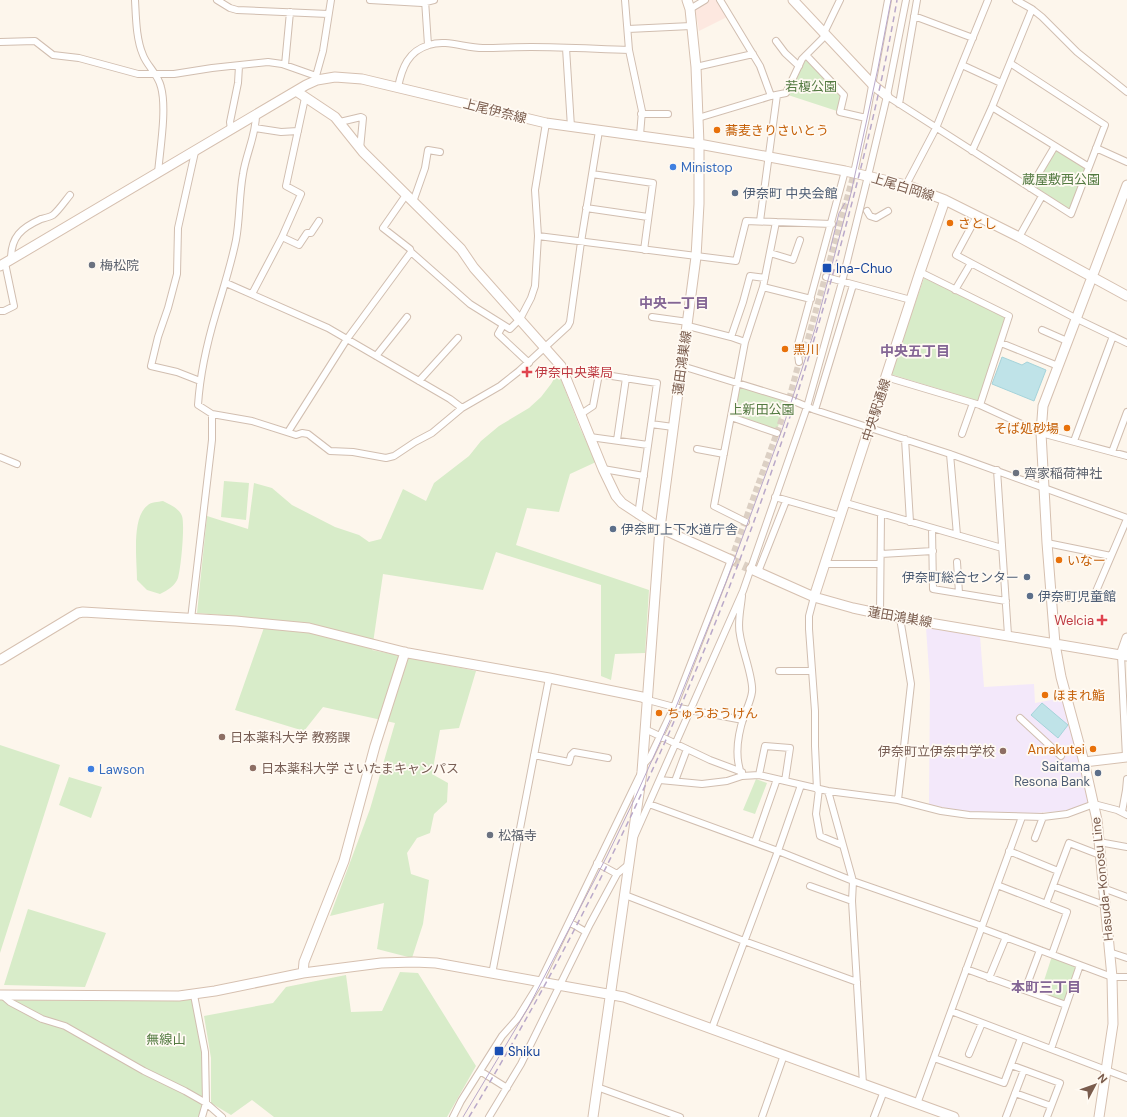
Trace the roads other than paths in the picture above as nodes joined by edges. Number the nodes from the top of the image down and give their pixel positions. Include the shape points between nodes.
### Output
1 (135, 0) edge
2 (217, 0) edge
3 (331, 0) edge
4 (370, 0) edge
5 (434, 0) edge
6 (624, 0) edge
7 (705, 0) edge
8 (720, 0) edge
9 (793, 0) edge
10 (840, 0) edge
11 (888, 0) edge
12 (906, 0) edge
13 (917, 0) edge
14 (988, 0) edge
15 (1016, 0) edge
16 (385, 1) edge
17 (425, 1) edge
18 (689, 4) edge
19 (1032, 9) junction
20 (290, 12) junction
21 (328, 14) junction
22 (914, 16) junction
23 (692, 26) junction
24 (628, 29) junction
25 (825, 34) junction
26 (973, 38) junction
27 (776, 41) dead end
28 (0, 42) edge
29 (428, 45) junction
30 (566, 48) junction
31 (629, 50) junction
32 (753, 54) junction
33 (806, 55) junction
34 (1010, 63) junction
35 (285, 65) junction
36 (962, 65) junction
37 (239, 66) junction
38 (799, 66) junction
39 (696, 67) junction
40 (155, 73) junction
41 (317, 78) junction
42 (1001, 83) junction
43 (873, 85) junction
44 (398, 87) junction
45 (296, 91) junction
46 (1127, 92) edge
47 (774, 96) junction
48 (887, 96) junction
49 (304, 98) junction
50 (898, 104) junction
51 (992, 107) junction
52 (642, 114) junction
53 (668, 114) dead end
54 (256, 115) junction
55 (698, 118) junction
56 (866, 118) junction
57 (340, 122) junction
58 (546, 123) junction
59 (571, 127) junction
60 (255, 128) junction
61 (936, 128) junction
62 (231, 130) junction
63 (298, 131) junction
64 (599, 131) junction
65 (640, 135) junction
66 (699, 144) junction
67 (1055, 146) junction
68 (1096, 148) junction
69 (360, 149) junction
70 (972, 151) junction
71 (194, 152) junction
72 (440, 152) dead end
73 (769, 157) junction
74 (1127, 162) edge
75 (1089, 167) junction
76 (850, 172) junction
77 (158, 173) junction
78 (592, 174) junction
79 (868, 176) junction
80 (906, 185) junction
81 (1127, 185) edge
82 (1030, 188) junction
83 (70, 195) dead end
84 (406, 195) junction
85 (1042, 196) junction
86 (945, 200) junction
87 (413, 202) junction
88 (586, 208) junction
89 (867, 211) dead end
90 (888, 211) dead end
91 (977, 216) junction
92 (648, 217) junction
93 (319, 221) dead end
94 (760, 221) junction
95 (776, 222) junction
96 (832, 224) junction
97 (538, 236) junction
98 (282, 237) junction
99 (1019, 237) junction
100 (800, 240) dead end
101 (581, 242) junction
102 (644, 250) junction
103 (411, 252) junction
104 (770, 253) junction
105 (696, 257) junction
106 (5, 263) edge
107 (971, 263) junction
108 (920, 272) junction
109 (826, 277) dead end
110 (1091, 277) junction
111 (765, 278) junction
112 (842, 282) junction
113 (226, 283) junction
114 (853, 285) junction
115 (763, 287) junction
116 (955, 290) junction
117 (252, 294) junction
118 (1127, 296) edge
119 (812, 299) junction
120 (911, 300) junction
121 (0, 311) edge
122 (407, 317) dead end
123 (652, 317) dead end
124 (520, 319) junction
125 (1077, 319) junction
126 (688, 324) junction
127 (503, 325) junction
128 (1042, 330) dead end
129 (1113, 336) junction
130 (731, 337) junction
131 (458, 338) dead end
132 (346, 339) junction
133 (1067, 341) junction
134 (745, 342) junction
135 (1001, 342) junction
136 (1127, 343) edge
137 (545, 347) junction
138 (376, 356) junction
139 (529, 362) junction
140 (799, 362) dead end
141 (682, 366) junction
142 (1058, 366) junction
143 (886, 377) junction
144 (626, 378) junction
145 (200, 381) junction
146 (419, 381) junction
147 (737, 384) junction
148 (973, 403) junction
149 (980, 405) junction
150 (808, 407) junction
151 (462, 408) junction
152 (815, 410) junction
153 (1127, 412) edge
154 (212, 414) junction
155 (581, 414) junction
156 (731, 418) junction
157 (651, 424) junction
158 (673, 427) junction
159 (870, 428) junction
160 (288, 432) junction
161 (777, 433) dead end
162 (1041, 433) junction
163 (962, 434) dead end
164 (590, 437) junction
165 (905, 439) junction
166 (617, 440) junction
167 (1074, 442) junction
168 (648, 445) junction
169 (697, 449) dead end
170 (1112, 452) junction
171 (724, 454) junction
172 (950, 454) junction
173 (1127, 456) edge
174 (0, 458) edge
175 (18, 464) dead end
176 (603, 469) junction
177 (997, 470) junction
178 (644, 476) junction
179 (1044, 488) junction
180 (775, 497) junction
181 (786, 501) junction
182 (846, 503) junction
183 (638, 514) junction
184 (882, 514) junction
185 (841, 516) junction
186 (1127, 518) edge
187 (746, 522) dead end
188 (910, 522) junction
189 (660, 528) junction
190 (932, 528) junction
191 (957, 535) junction
192 (1047, 543) junction
193 (1002, 548) junction
194 (933, 552) junction
195 (881, 554) junction
196 (1111, 556) junction
197 (731, 560) joint
198 (958, 562) dead end
199 (825, 564) junction
200 (880, 564) junction
201 (755, 570) junction
202 (742, 591) junction
203 (959, 593) junction
204 (814, 597) junction
205 (1052, 599) junction
206 (1006, 601) junction
207 (880, 614) junction
208 (900, 618) junction
209 (191, 619) junction
210 (1008, 635) junction
211 (1127, 638) edge
212 (1055, 644) junction
213 (405, 652) junction
214 (1124, 655) edge
215 (0, 660) edge
216 (779, 671) dead end
217 (812, 671) junction
218 (549, 678) junction
219 (648, 700) junction
220 (674, 707) junction
221 (691, 710) junction
222 (1020, 718) dead end
223 (743, 720) junction
224 (645, 729) junction
225 (660, 736) junction
226 (676, 743) junction
227 (687, 748) junction
228 (534, 755) junction
229 (1061, 756) dead end
230 (1126, 757) edge
231 (608, 758) dead end
232 (1084, 762) junction
233 (642, 769) junction
234 (741, 773) junction
235 (759, 775) junction
236 (777, 779) junction
237 (1127, 779) edge
238 (660, 780) junction
239 (675, 781) junction
240 (785, 781) junction
241 (801, 785) junction
242 (818, 789) junction
243 (1127, 790) edge
244 (828, 791) junction
245 (898, 800) junction
246 (1126, 803) edge
247 (649, 804) junction
248 (1094, 804) junction
249 (1124, 814) edge
250 (1022, 817) junction
251 (1043, 817) junction
252 (1035, 838) dead end
253 (632, 842) junction
254 (755, 842) junction
255 (1099, 842) junction
256 (842, 845) junction
257 (1127, 848) edge
258 (778, 851) junction
259 (1009, 852) junction
260 (1100, 855) junction
261 (597, 864) junction
262 (629, 864) junction
263 (1058, 871) junction
264 (618, 874) junction
265 (853, 880) junction
266 (997, 885) junction
267 (810, 886) dead end
268 (1053, 886) junction
269 (1103, 888) junction
270 (625, 895) junction
271 (1127, 897) edge
272 (852, 901) junction
273 (1046, 904) junction
274 (1104, 905) junction
275 (569, 922) junction
276 (982, 927) junction
277 (586, 932) junction
278 (1006, 937) junction
279 (744, 941) junction
280 (1040, 950) junction
281 (1109, 952) junction
282 (1052, 954) junction
283 (1127, 958) edge
284 (1080, 965) junction
285 (966, 969) junction
286 (303, 973) junction
287 (492, 974) junction
288 (1127, 976) edge
289 (1112, 977) junction
290 (989, 978) junction
291 (540, 982) junction
292 (856, 982) junction
293 (560, 985) junction
294 (1025, 990) junction
295 (611, 994) junction
296 (1, 995) edge
297 (194, 995) junction
298 (1066, 1005) junction
299 (951, 1011) junction
300 (982, 1023) junction
301 (712, 1028) junction
302 (1021, 1038) junction
303 (1051, 1049) junction
304 (969, 1054) dead end
305 (784, 1055) junction
306 (934, 1058) junction
307 (1011, 1065) junction
308 (1024, 1070) junction
309 (1107, 1070) junction
310 (480, 1071) junction
311 (1127, 1078) edge
312 (862, 1084) junction
313 (597, 1087) junction
314 (507, 1088) junction
315 (884, 1091) junction
316 (1015, 1093) junction
317 (206, 1103) junction
318 (917, 1104) junction
319 (1051, 1106) junction
320 (495, 1107) junction
321 (202, 1117) edge
322 (222, 1117) edge
323 (453, 1117) edge
324 (489, 1117) edge
325 (497, 1117) edge
326 (593, 1117) edge
327 (680, 1117) edge
328 (762, 1117) edge
329 (874, 1117) edge
330 (954, 1117) edge
331 (1006, 1117) edge
332 (1047, 1117) edge
333 (1099, 1117) edge

1 - 40 street via 143,55
2 - 20 street via 237,10
3 - 21 street
4 - 16 street
5 - 17 street
6 - 24 street
7 - 18 street
8 - 32 street
9 - 25 street
10 - 25 street
11 - 43 street
12 - 48 street
13 - 22 street
14 - 26 street
15 - 19 street
16 - 17 street
17 - 29 street
18 - 23 street, 蓮田鴻巣線
19 - 34 street
19 - 46 street via 1076,52
20 - 21 street
20 - 35 street
21 - 41 street
22 - 26 street
22 - 50 street
23 - 24 street
23 - 39 street, 蓮田鴻巣線
24 - 31 street
25 - 33 street
25 - 43 street
26 - 36 street
27 - 38 street
28 - 40 street via 35,41 54,55 79,58 138,74
29 - 30 street via 441,42 481,48
29 - 44 street via 409,58 402,69
30 - 31 street
30 - 59 street
31 - 52 street
32 - 39 street
32 - 47 street
33 - 38 street
33 - 56 street via 844,95 840,112
34 - 42 street
34 - 68 street via 1105,125
35 - 37 street via 268,62
35 - 41 street
36 - 42 street
36 - 61 street
37 - 40 street via 174,74
37 - 62 street
38 - 47 street via 786,93
39 - 55 street, 蓮田鴻巣線
40 - 77 street via 161,87 163,113
41 - 44 street, 上尾伊奈線 via 351,77
41 - 45 street, 上尾伊奈線
42 - 51 street
43 - 48 street
43 - 56 street
44 - 58 street, 上尾伊奈線
45 - 49 street
45 - 54 street, 上尾伊奈線
47 - 55 street
47 - 73 street
48 - 50 street
48 - 79 street
49 - 57 street
49 - 63 street
50 - 61 street
51 - 67 street
51 - 70 street
52 - 53 street
52 - 65 street
54 - 60 street
54 - 62 street, 上尾伊奈線
55 - 66 street, 蓮田鴻巣線
56 - 76 street
57 - 69 street
57 - 69 street via 361,116 363,118
58 - 59 street, 上尾伊奈線
58 - 97 street via 535,190
59 - 64 street, 上尾伊奈線
60 - 63 street via 281,132
60 - 113 street via 243,169 236,239
61 - 70 street
61 - 80 street
62 - 71 street, 上尾伊奈線
63 - 98 street via 286,186 302,194
64 - 65 street, 上尾伊奈線
64 - 78 street
65 - 66 street, 上尾伊奈線
66 - 73 street, 上尾白岡線
66 - 105 street, 蓮田鴻巣線
67 - 75 street
67 - 82 street
68 - 74 street
68 - 75 street
69 - 84 street
70 - 82 street
71 - 77 street, 上尾伊奈線
71 - 145 street via 178,228 177,274 151,366
72 - 87 street via 428,150 425,168
73 - 76 street, 上尾白岡線
73 - 94 street
75 - 85 street via 1071,214
76 - 79 street, 上尾白岡線
76 - 96 street
77 - 106 street, 上尾伊奈線
78 - 88 street
78 - 92 street via 653,182
79 - 80 street, 上尾白岡線
79 - 112 street
80 - 86 street, 上尾白岡線
81 - 110 street, Hasuda-Konosu Line
82 - 85 street
83 - 106 street via 53,214 19,233
84 - 87 street
84 - 103 street via 383,228
85 - 99 street
86 - 91 street, 上尾白岡線
86 - 108 street, 中央駅通線
87 - 124 street via 461,250
88 - 92 street
88 - 101 street
89 - 90 street via 870,216 876,218
91 - 99 street, 上尾白岡線
91 - 107 street via 956,255
92 - 102 street
93 - 98 street via 311,234 307,232 299,246
94 - 95 street
94 - 105 street via 746,221 736,261
95 - 96 street
95 - 104 street
96 - 119 street
97 - 101 street
97 - 124 street via 535,286 532,298
98 - 117 street
99 - 110 street, 上尾白岡線
100 - 104 street via 793,260
101 - 102 street
101 - 137 street via 570,322
102 - 105 street
103 - 127 street via 470,304
103 - 132 street
104 - 111 street
105 - 126 street, 蓮田鴻巣線
106 - 121 street via 14,306
107 - 116 street
107 - 125 street
108 - 116 street
108 - 120 street, 中央駅通線
109 - 112 street
110 - 118 street, 上尾白岡線
110 - 125 street, Hasuda-Konosu Line
111 - 115 street
111 - 130 street via 750,276
112 - 114 street
112 - 150 street
113 - 117 street
113 - 145 street via 215,314
114 - 120 street
114 - 152 street
115 - 119 street
115 - 134 street
116 - 135 street via 1008,316
117 - 132 street via 328,328
119 - 140 street via 797,348
120 - 143 street, 中央駅通線
122 - 138 street
123 - 126 street
124 - 127 street via 510,329
124 - 137 street
125 - 129 street
125 - 133 street, Hasuda-Konosu Line
126 - 130 street
126 - 141 street, 蓮田鴻巣線
127 - 139 street via 498,334
128 - 133 street
129 - 136 street
129 - 167 street
130 - 134 street
131 - 146 street
132 - 138 street
132 - 160 street
133 - 142 street, Hasuda-Konosu Line
134 - 147 street
135 - 142 street
135 - 149 street
137 - 139 street
137 - 155 street via 560,366
138 - 146 street
139 - 151 street via 500,386
141 - 147 street
141 - 158 street, 蓮田鴻巣線
142 - 162 street, Hasuda-Konosu Line via 1044,406
143 - 148 street
143 - 159 street, 中央駅通線
144 - 155 street via 599,374 593,406
144 - 157 street via 657,383
144 - 166 street
145 - 154 street via 198,405
146 - 151 street
147 - 150 street
147 - 156 street
148 - 149 street
148 - 163 street
149 - 162 street
150 - 152 street
150 - 180 street
151 - 160 street via 432,433 394,456 386,458 330,451 308,434 296,435
152 - 159 street
153 - 170 street
154 - 160 street via 252,421
154 - 209 street via 212,440
155 - 164 street
156 - 161 street
156 - 171 street
157 - 158 street
157 - 168 street
158 - 189 street, 蓮田鴻巣線
159 - 165 street
159 - 182 street, 中央駅通線
162 - 167 street
162 - 179 street, Hasuda-Konosu Line
164 - 166 street
164 - 176 street
165 - 172 street
165 - 188 street
166 - 168 street
167 - 170 street
168 - 178 street
169 - 171 street
170 - 173 street
171 - 187 street via 714,506
172 - 177 street
172 - 191 street
174 - 175 street
176 - 178 street
176 - 183 street via 616,496
177 - 179 street
177 - 193 street
178 - 183 street
179 - 186 street
179 - 192 street, Hasuda-Konosu Line
180 - 181 street
180 - 201 street
181 - 185 street
181 - 201 street
182 - 184 street
182 - 185 street, 中央駅通線
183 - 189 street
184 - 188 street
184 - 195 street
185 - 199 street, 中央駅通線
186 - 196 street
188 - 190 street
189 - 197 street
189 - 219 street, 蓮田鴻巣線
190 - 191 street
190 - 194 street
191 - 193 street
192 - 196 street
192 - 205 street, Hasuda-Konosu Line
193 - 206 street
194 - 195 street
194 - 203 street via 934,589
195 - 200 street
196 - 205 street via 1094,596
197 - 220 street
198 - 203 street
199 - 200 street
199 - 204 street, 中央駅通線
200 - 207 street
201 - 202 street
201 - 204 street, 蓮田鴻巣線
202 - 221 street
202 - 223 street via 739,633 752,691
203 - 206 street
204 - 207 street, 蓮田鴻巣線
204 - 217 street via 809,616
205 - 212 street, Hasuda-Konosu Line
206 - 210 street
207 - 208 street, 蓮田鴻巣線
208 - 210 street, 蓮田鴻巣線
208 - 245 street via 911,684
209 - 213 street via 309,628
209 - 215 street via 78,613
210 - 212 street, 蓮田鴻巣線
211 - 214 street
212 - 214 street, 蓮田鴻巣線
212 - 232 street, Hasuda-Konosu Line via 1062,683
213 - 218 street
213 - 286 street via 375,746 344,861 304,962
214 - 230 street
216 - 217 street
217 - 242 street
218 - 219 street
218 - 228 street
219 - 220 street
219 - 224 street, 蓮田鴻巣線
220 - 221 street
220 - 225 street
221 - 223 street
221 - 226 street
222 - 229 street
223 - 234 street via 738,740
224 - 225 street
224 - 233 street, 蓮田鴻巣線
225 - 226 street
225 - 233 street
226 - 227 street
226 - 238 street
227 - 234 street
227 - 239 street
228 - 231 street via 569,762 574,752
228 - 287 street
230 - 232 street
232 - 248 street, Hasuda-Konosu Line
233 - 253 street, 蓮田鴻巣線
233 - 261 street
234 - 235 street
234 - 239 street via 728,781 702,784
235 - 236 street
235 - 240 street via 765,746 790,748
236 - 240 street
236 - 254 street
237 - 243 street
238 - 239 street
238 - 247 street
240 - 241 street
241 - 242 street
241 - 258 street
242 - 244 street
242 - 256 street via 816,814 820,836
243 - 246 street
244 - 245 street
244 - 256 street
245 - 250 street via 969,816
246 - 249 street
247 - 253 street
247 - 254 street
248 - 249 street
248 - 251 street via 1067,814
248 - 255 street, Hasuda-Konosu Line
250 - 251 street
250 - 259 street
251 - 252 street
253 - 262 street, 蓮田鴻巣線
254 - 258 street
255 - 257 street
255 - 260 street, Hasuda-Konosu Line
256 - 265 street
258 - 265 street
258 - 279 street
259 - 263 street
259 - 266 street
260 - 263 street via 1069,843
260 - 269 street, Hasuda-Konosu Line
261 - 264 street
261 - 275 street
262 - 264 street
262 - 270 street, 蓮田鴻巣線
263 - 268 street
264 - 277 street
265 - 272 street
265 - 276 street
266 - 273 street
266 - 276 street
267 - 272 street
268 - 273 street
268 - 274 street
269 - 271 street
269 - 274 street, Hasuda-Konosu Line
270 - 279 street
270 - 295 street, 蓮田鴻巣線
272 - 292 street
273 - 282 street via 1067,912
274 - 281 street, Hasuda-Konosu Line
275 - 277 street
275 - 291 street
276 - 278 street
276 - 285 street
277 - 293 street
278 - 280 street
278 - 290 street
279 - 292 street
279 - 301 street
280 - 282 street
280 - 294 street
281 - 283 street
281 - 289 street, Hasuda-Konosu Line
282 - 284 street
284 - 289 street
284 - 298 street
285 - 290 street
285 - 299 street
286 - 287 street via 403,962 436,964
286 - 297 street
287 - 291 street
288 - 289 street
289 - 309 street, Hasuda-Konosu Line via 1113,1024
290 - 294 street
291 - 293 street
291 - 310 street
292 - 312 street
293 - 295 street
293 - 314 street
294 - 298 street
295 - 301 street
295 - 313 street, 蓮田鴻巣線
296 - 297 street
296 - 317 street via 42,1019 65,1026
297 - 317 street via 205,1052
298 - 303 street
299 - 300 street
299 - 306 street
300 - 302 street
300 - 304 street
301 - 305 street
302 - 303 street
302 - 307 street
303 - 309 street
305 - 312 street
305 - 328 street
306 - 307 street via 1004,1083
306 - 318 street
307 - 308 street
308 - 316 street
308 - 319 street via 1060,1082
309 - 311 street
309 - 333 street, Hasuda-Konosu Line
310 - 314 street
310 - 323 street
312 - 315 street
313 - 326 street, 蓮田鴻巣線
313 - 327 street
314 - 320 street
315 - 318 street
315 - 329 street
316 - 319 street
316 - 331 street
317 - 321 street
317 - 322 street
318 - 330 street
319 - 332 street
320 - 324 street
320 - 325 street

